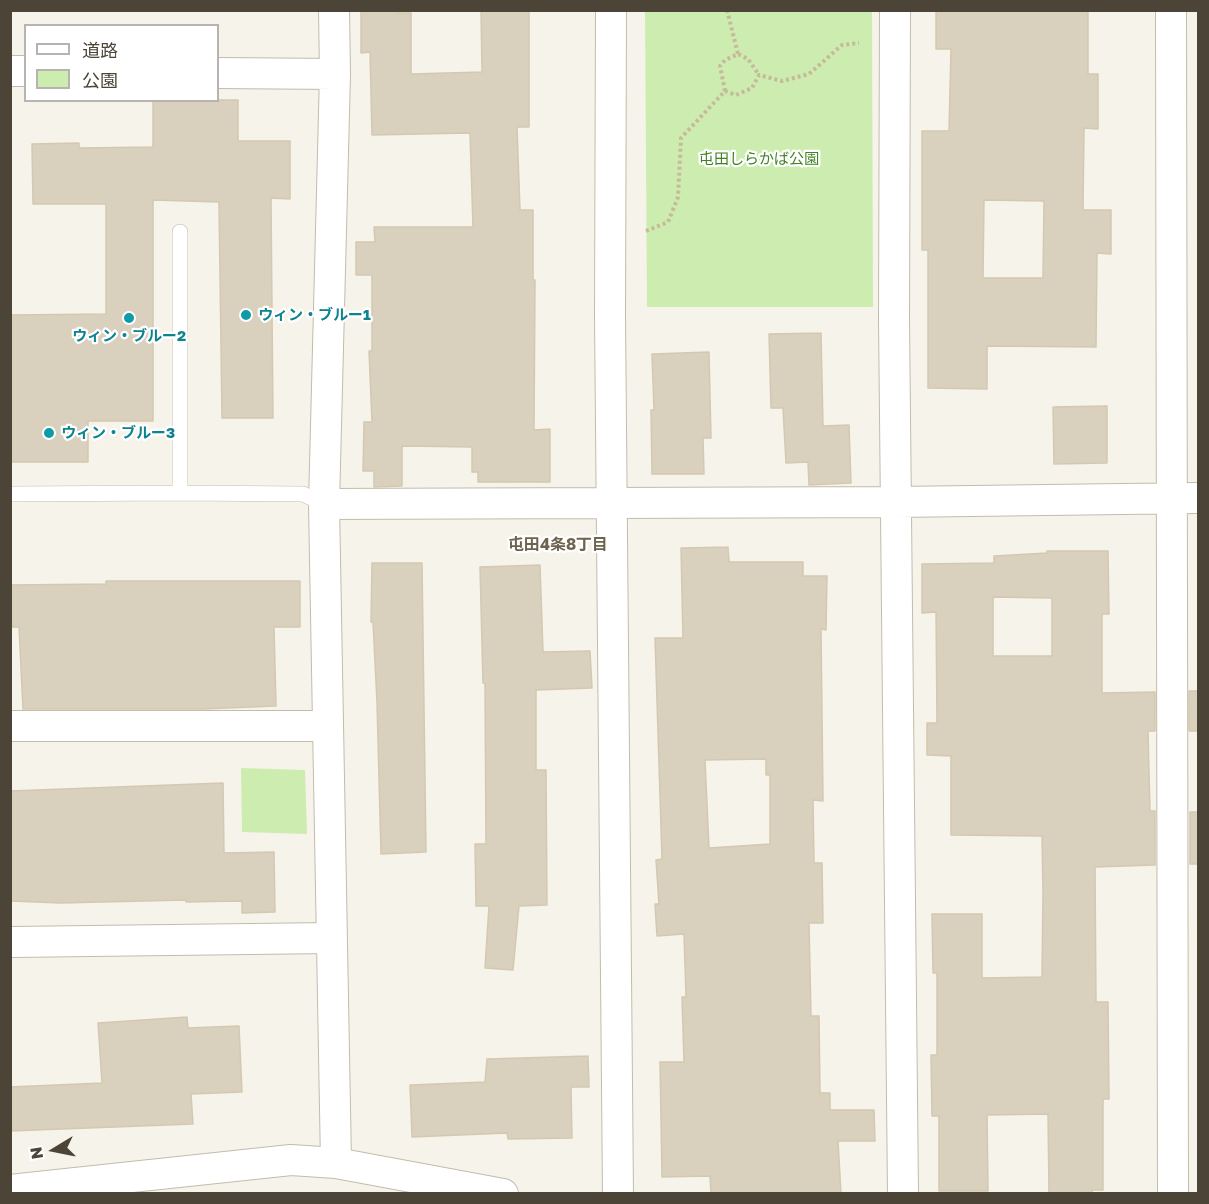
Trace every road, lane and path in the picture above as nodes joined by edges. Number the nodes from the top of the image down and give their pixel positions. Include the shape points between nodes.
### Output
1 (334, 10) edge
2 (611, 10) edge
3 (727, 10) edge
4 (895, 10) edge
5 (1170, 10) edge
6 (869, 42) dead end
7 (738, 54) junction
8 (219, 73) edge
9 (334, 74) junction
10 (759, 75) junction
11 (725, 91) junction
12 (644, 231) dead end
13 (180, 232) dead end
14 (180, 493) junction
15 (10, 494) edge
16 (1185, 498) edge
17 (612, 502) junction
18 (896, 502) junction
19 (324, 504) junction
20 (10, 726) edge
21 (327, 726) junction
22 (331, 938) junction
23 (10, 942) edge
24 (336, 1163) junction
25 (198, 1182) edge
26 (10, 1190) edge
27 (503, 1194) edge
28 (618, 1194) edge
29 (903, 1194) edge
30 (1173, 1194) edge

1 - 9 street
2 - 17 street
3 - 7 path
4 - 18 street
5 - 16 street
6 - 10 path via 842,45 809,74 782,81
7 - 10 path via 748,59
7 - 11 path via 720,66
8 - 9 street
9 - 19 street
10 - 11 path via 752,88 736,95
11 - 12 path via 681,138 678,197 668,222
13 - 14 lane
14 - 15 lane
14 - 19 lane via 303,494
16 - 18 street
16 - 30 street
17 - 18 street
17 - 19 street
17 - 28 street
18 - 29 street
19 - 21 street
20 - 21 street
21 - 22 street
22 - 23 street
22 - 24 street
24 - 25 street via 291,1160
24 - 27 street
25 - 26 street

